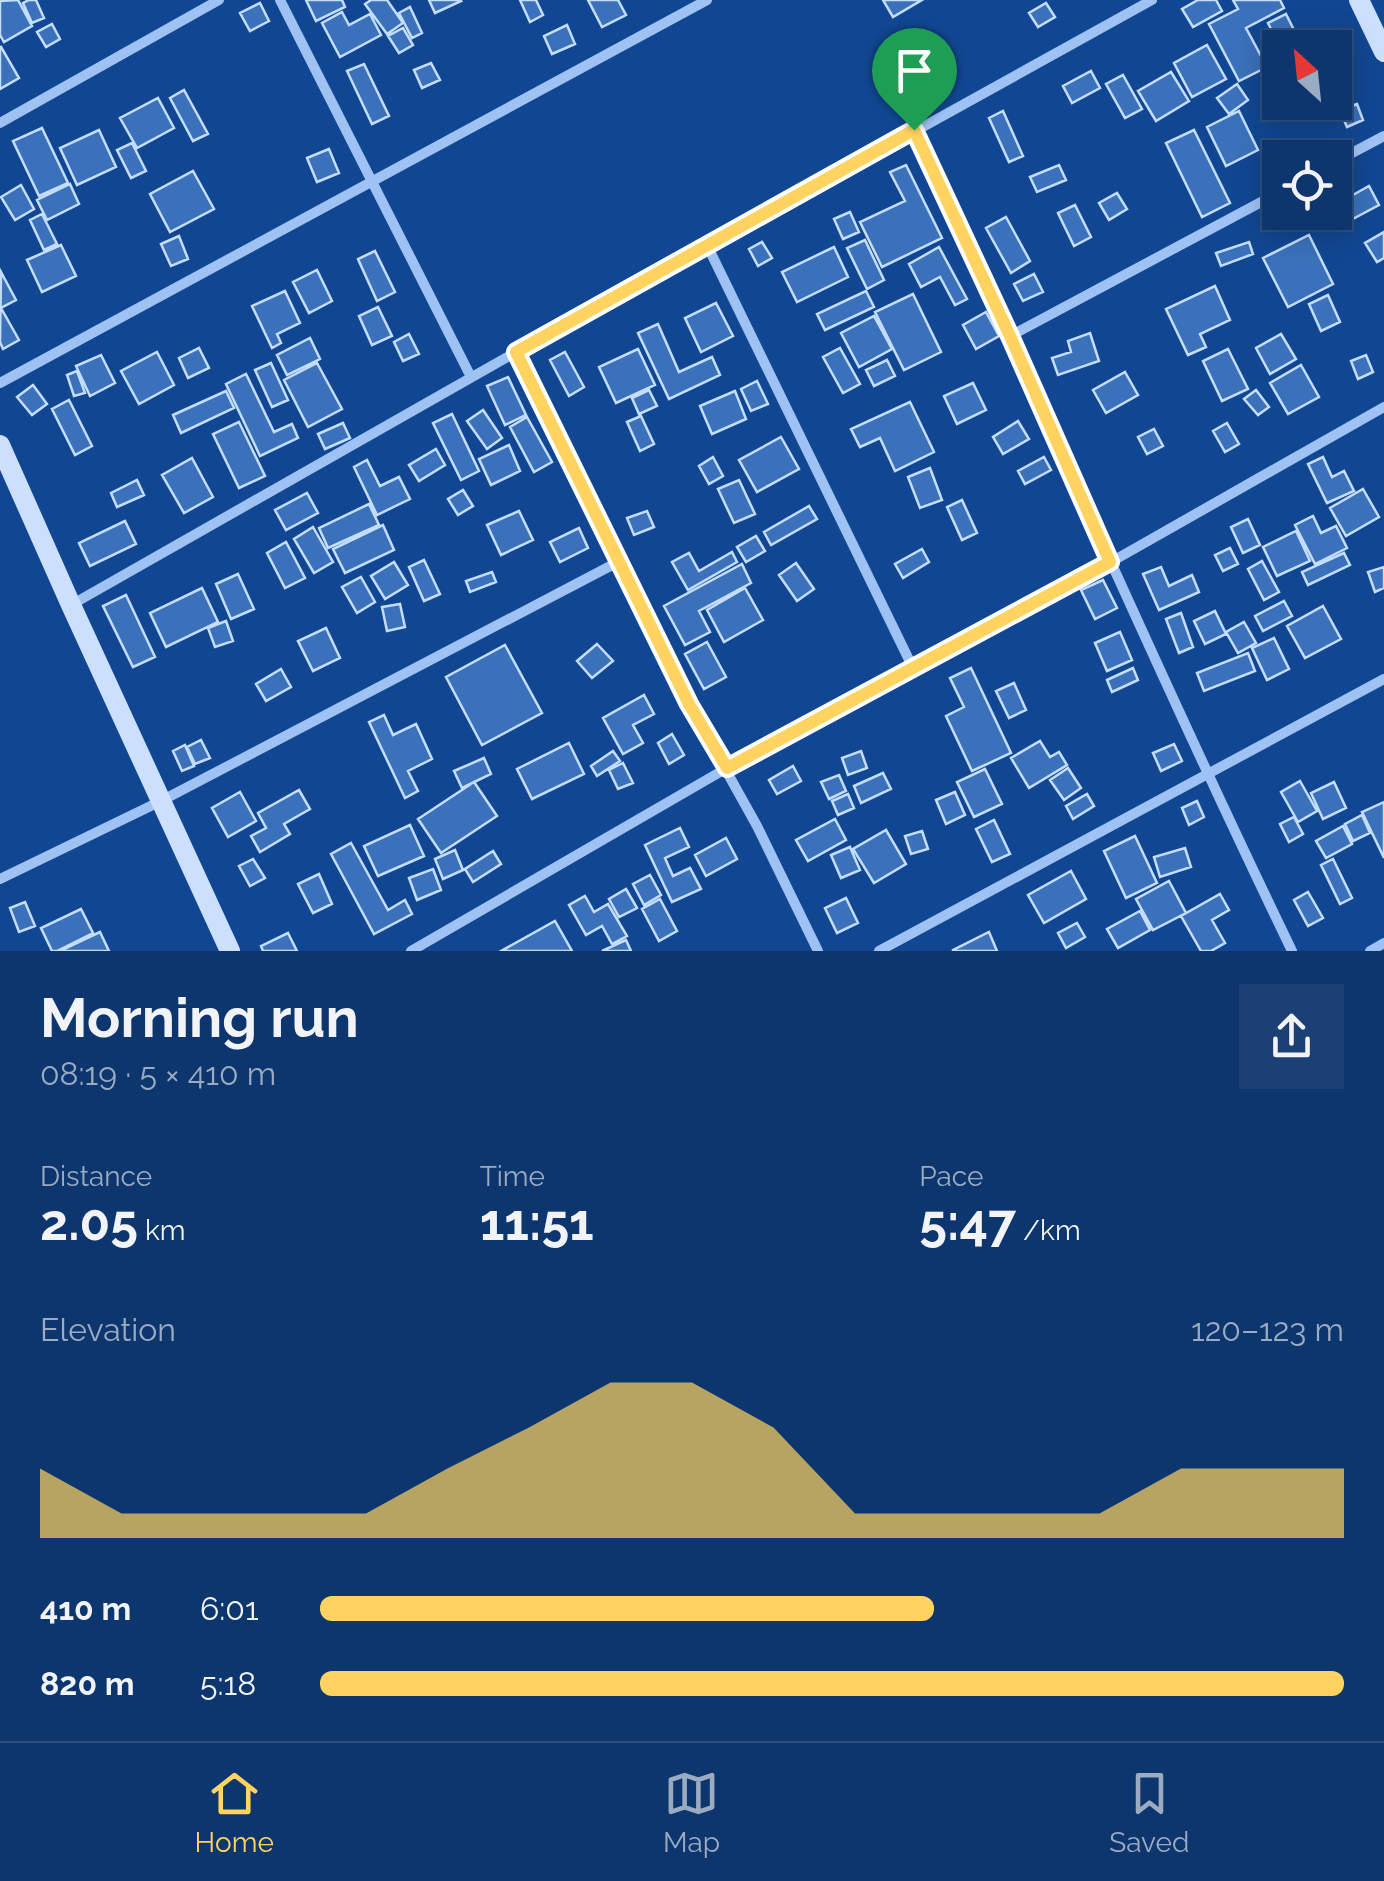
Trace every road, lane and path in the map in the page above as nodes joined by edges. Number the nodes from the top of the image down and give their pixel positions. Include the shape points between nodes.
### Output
1 (219, 0) edge
2 (280, 0) edge
3 (707, 0) edge
4 (1152, 0) edge
5 (1359, 0) edge
6 (1384, 52) edge
7 (0, 123) edge
8 (914, 130) junction
9 (1384, 136) edge
10 (1352, 153) edge
11 (370, 181) junction
12 (1262, 202) edge
13 (707, 246) junction
14 (1010, 336) junction
15 (516, 352) junction
16 (472, 377) junction
17 (0, 383) edge
18 (1384, 407) edge
19 (0, 444) edge
20 (618, 562) junction
21 (1110, 562) junction
22 (71, 605) junction
23 (912, 668) junction
24 (1384, 679) edge
25 (727, 768) junction
26 (1207, 776) junction
27 (161, 801) junction
28 (0, 879) edge
29 (1384, 943) edge
30 (230, 951) edge
31 (411, 951) edge
32 (818, 951) edge
33 (879, 951) edge
34 (1292, 951) edge
35 (1370, 951) edge

1 - 7 street
2 - 11 street
3 - 11 street
4 - 8 street
5 - 6 street
8 - 13 street
8 - 14 street
9 - 10 street
11 - 16 street
11 - 17 street
12 - 14 street
13 - 15 street
13 - 23 street
14 - 21 street
15 - 16 street
15 - 20 street
16 - 22 street
18 - 21 street
19 - 22 street
20 - 25 street
20 - 27 street
21 - 23 street
21 - 26 street
22 - 27 street
23 - 25 street
24 - 26 street
25 - 31 street
25 - 32 street
26 - 33 street
26 - 34 street
27 - 28 street
27 - 30 street
29 - 35 street

